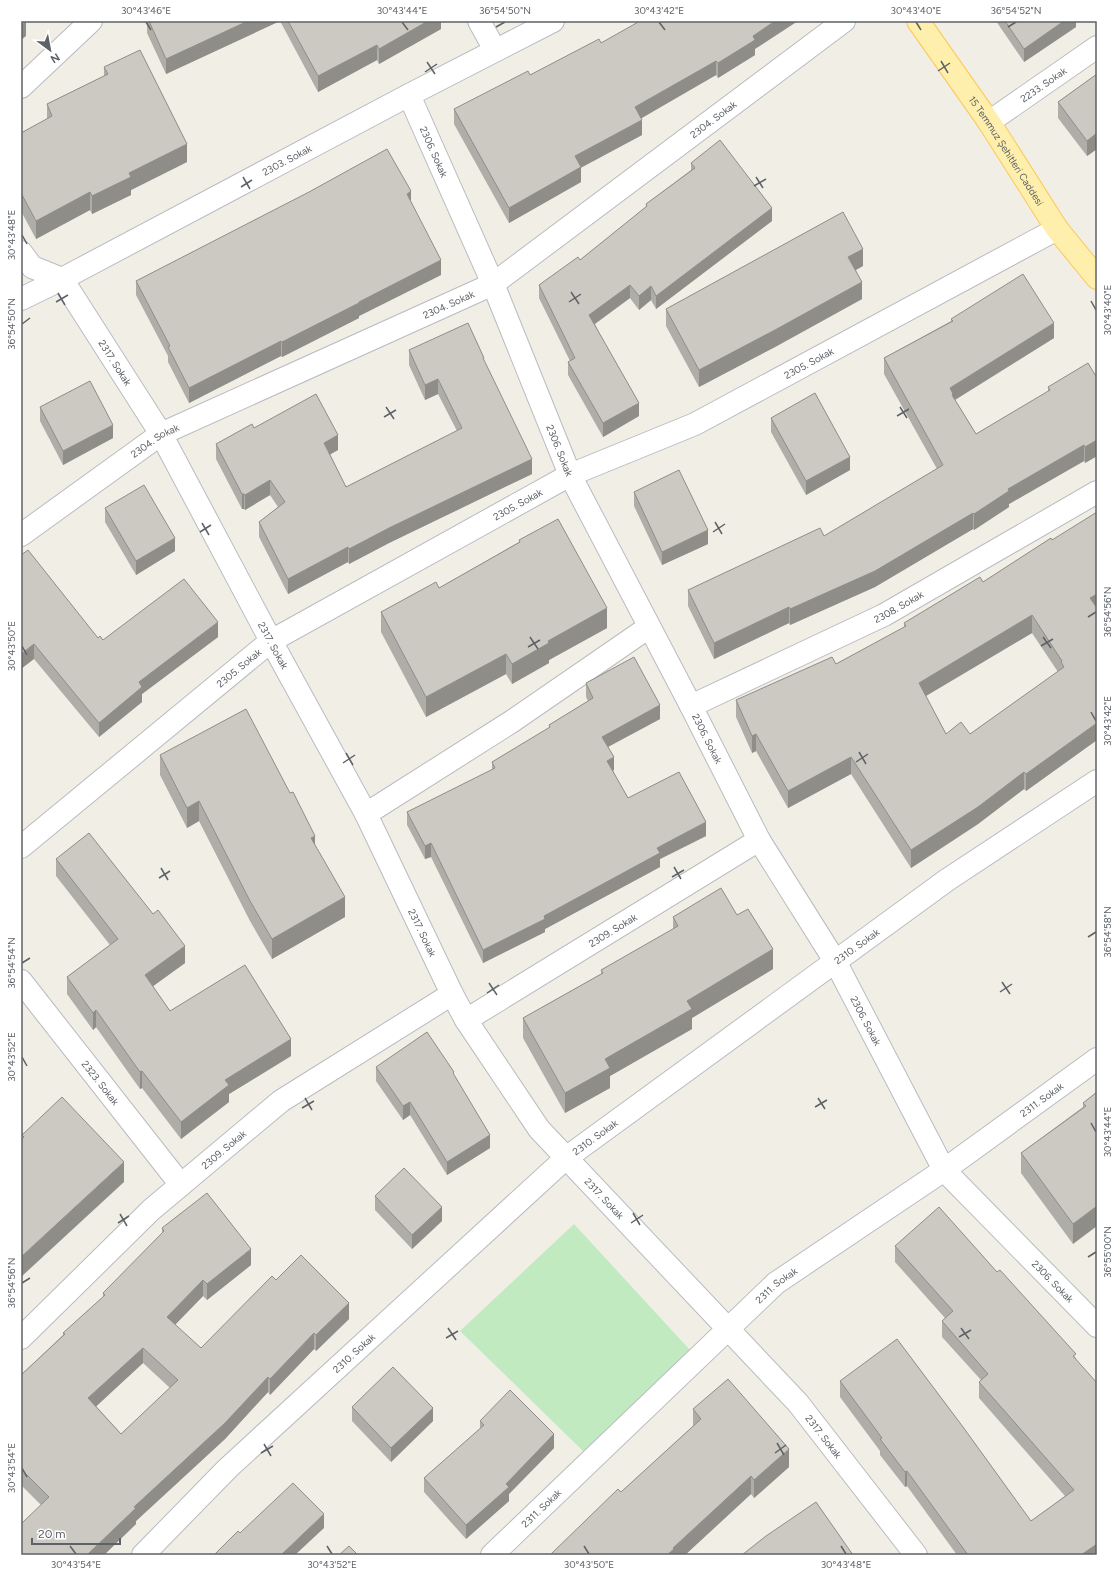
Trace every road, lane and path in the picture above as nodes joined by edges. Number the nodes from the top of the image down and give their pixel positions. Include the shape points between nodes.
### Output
1 (91, 21) edge
2 (479, 21) edge
3 (553, 21) edge
4 (844, 21) edge
5 (918, 21) edge
6 (1097, 46) edge
7 (495, 50) junction
8 (21, 87) edge
9 (409, 95) junction
10 (989, 122) junction
11 (1057, 229) junction
12 (21, 252) edge
13 (1097, 278) edge
14 (62, 279) junction
15 (493, 284) junction
16 (21, 299) edge
17 (161, 434) junction
18 (570, 474) junction
19 (1097, 492) edge
20 (21, 535) edge
21 (649, 627) junction
22 (271, 641) junction
23 (691, 706) junction
24 (1097, 781) edge
25 (366, 814) junction
26 (759, 840) junction
27 (21, 847) edge
28 (835, 961) junction
29 (21, 981) edge
30 (452, 994) junction
31 (466, 1020) junction
32 (1097, 1059) edge
33 (566, 1158) junction
34 (944, 1170) junction
35 (181, 1184) junction
36 (1097, 1326) edge
37 (727, 1329) junction
38 (21, 1338) edge
39 (143, 1555) edge
40 (492, 1555) edge
41 (916, 1555) edge

1 - 8 street
2 - 7 street
3 - 7 street, 2303. Sokak
4 - 15 street, 2304. Sokak
5 - 10 main road, 15 Temmuz Şehitleri Caddesi
6 - 10 street, 2233. Sokak
7 - 9 street, 2303. Sokak
9 - 14 street, 2303. Sokak
9 - 15 street, 2306. Sokak
10 - 11 main road, 15 Temmuz Şehitleri Caddesi
11 - 13 main road, 15 Temmuz Şehitleri Caddesi
11 - 18 street, 2305. Sokak via 695,424
12 - 14 street via 32,267
14 - 16 street, 2303. Sokak
14 - 17 street, 2317. Sokak
15 - 17 street, 2304. Sokak
15 - 18 street, 2306. Sokak
17 - 20 street, 2304. Sokak
17 - 22 street, 2317. Sokak
18 - 21 street, 2306. Sokak
18 - 22 street, 2305. Sokak
19 - 23 street, 2308. Sokak via 884,615
21 - 23 street, 2306. Sokak
21 - 25 street via 510,722
22 - 25 street, 2317. Sokak
22 - 27 street, 2305. Sokak
23 - 26 street, 2306. Sokak
24 - 28 street, 2310. Sokak via 947,880
25 - 30 street, 2317. Sokak
26 - 28 street, 2306. Sokak
26 - 31 street, 2309. Sokak
28 - 33 street, 2310. Sokak
28 - 34 street, 2306. Sokak
29 - 35 street, 2323. Sokak
30 - 31 street, 2317. Sokak
30 - 35 street, 2309. Sokak via 281,1101
31 - 33 street, 2317. Sokak via 539,1129
32 - 34 street, 2311. Sokak
33 - 37 street, 2317. Sokak
33 - 39 street, 2310. Sokak via 228,1468
34 - 36 street, 2306. Sokak
34 - 37 street, 2311. Sokak via 776,1283
35 - 38 street, 2309. Sokak via 151,1210
37 - 40 street, 2311. Sokak
37 - 41 street, 2317. Sokak via 798,1403

